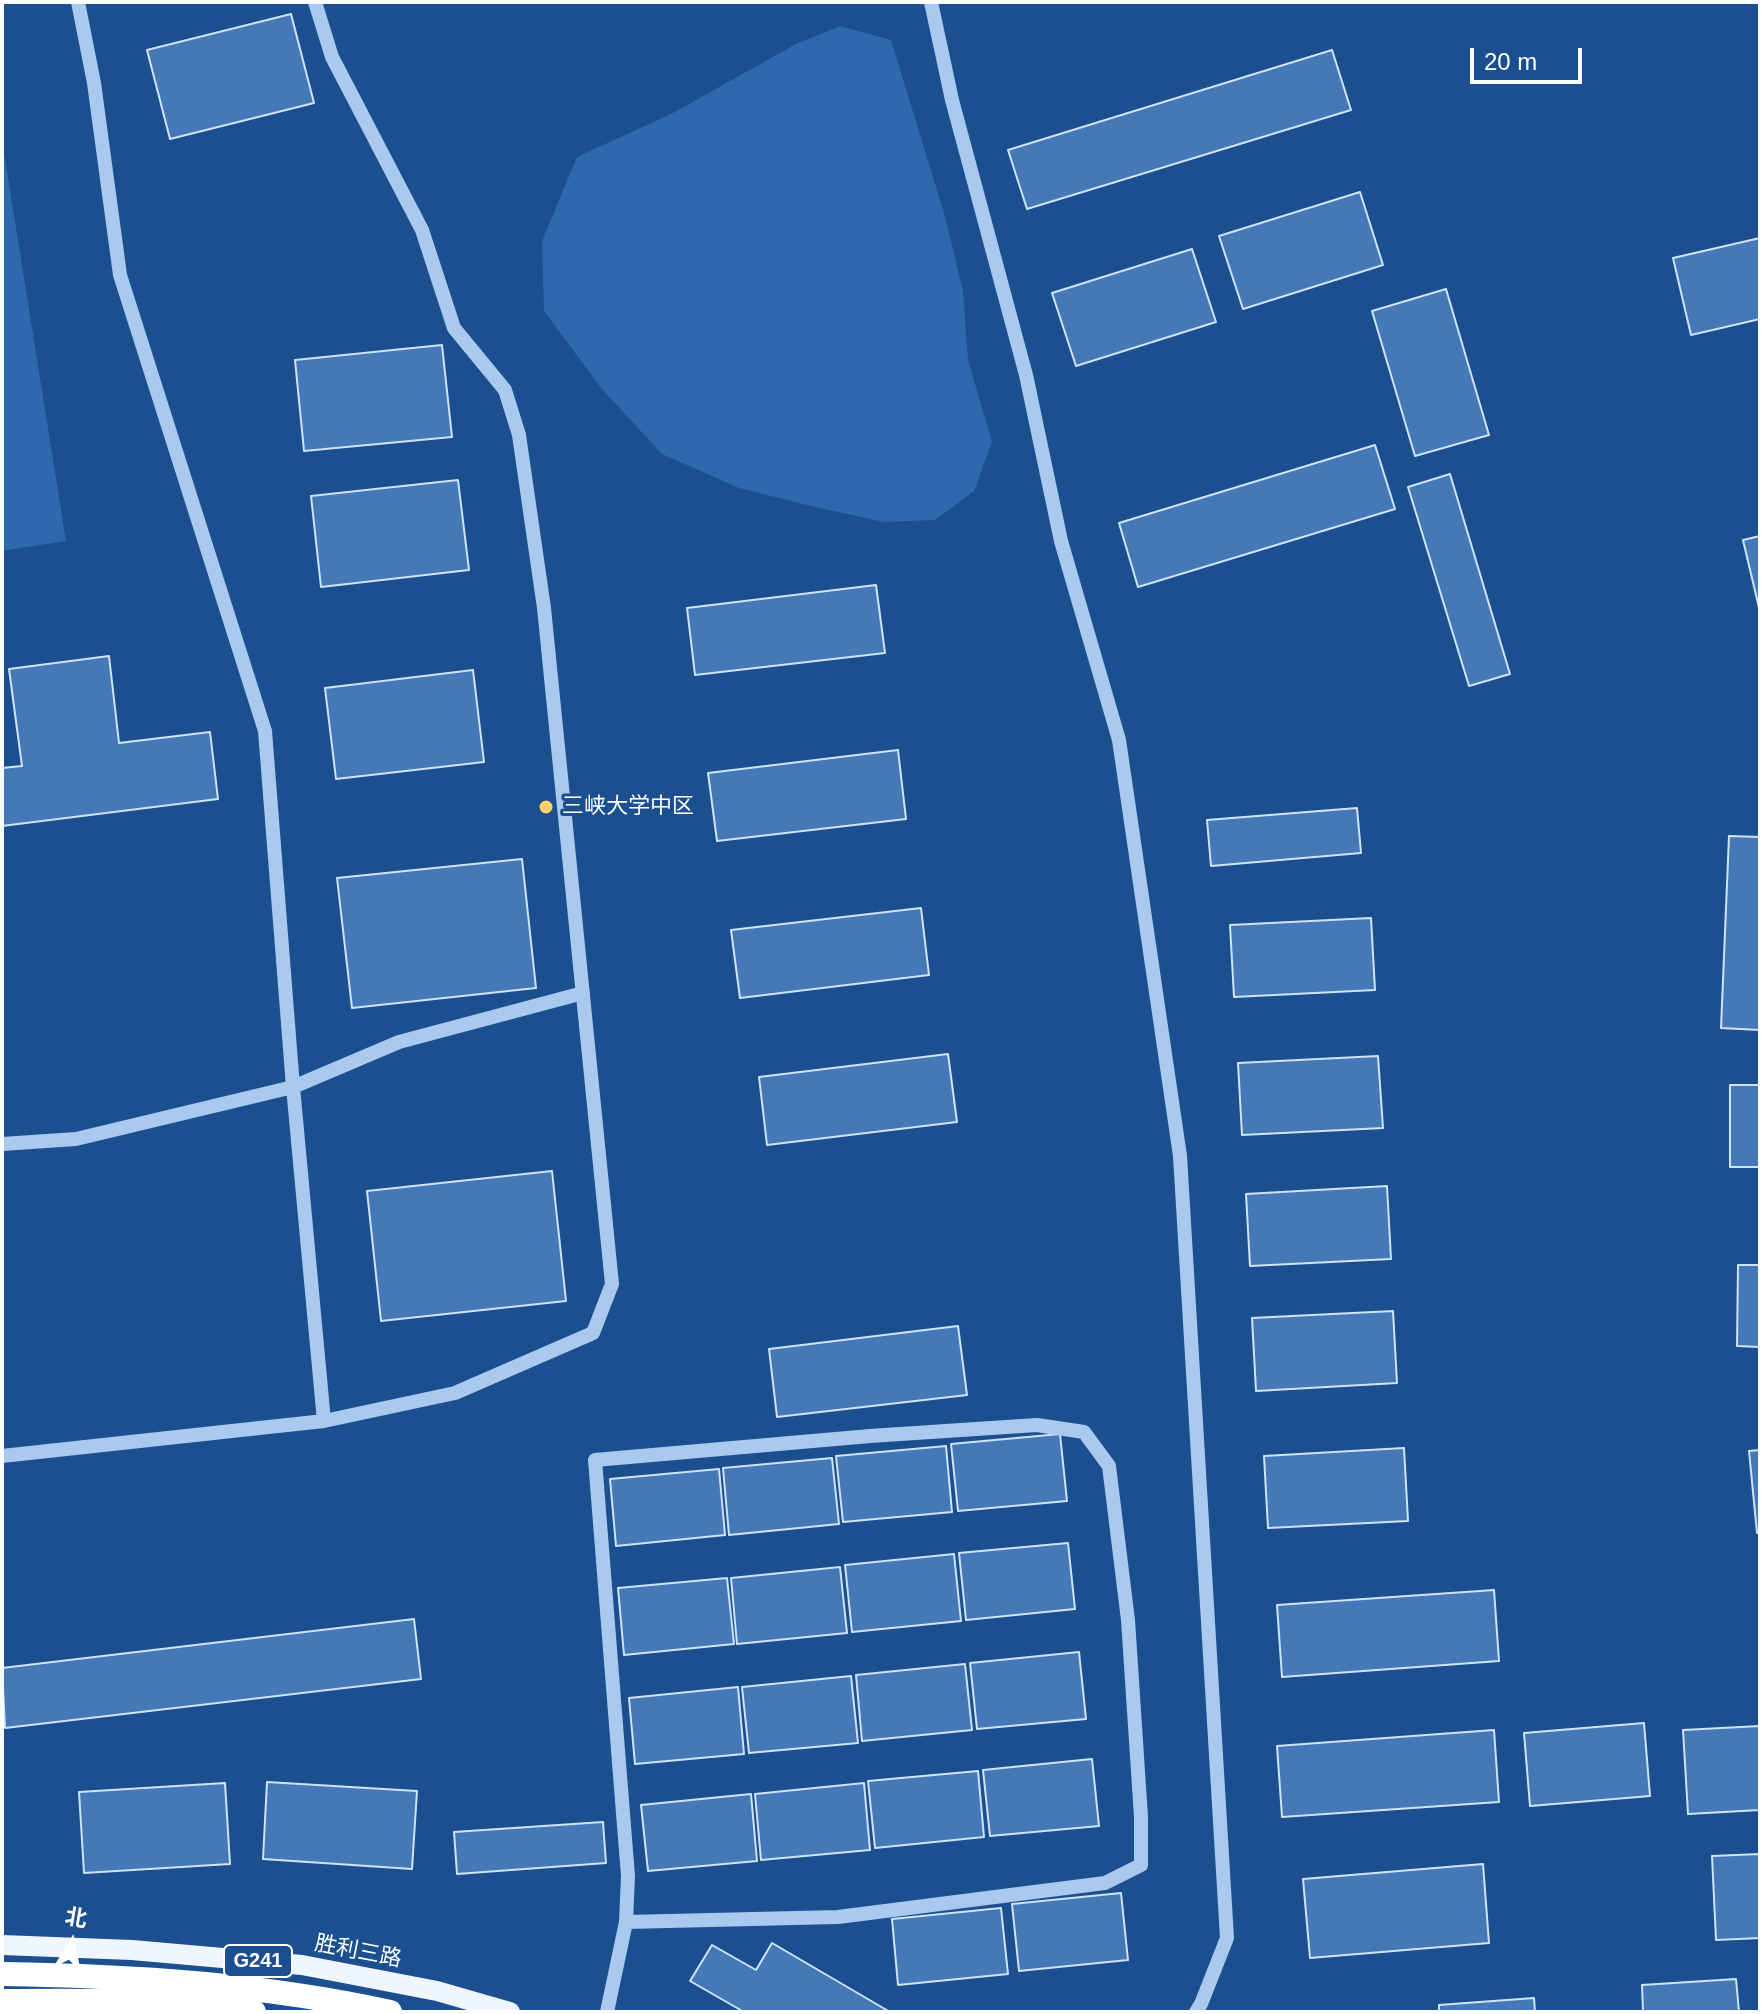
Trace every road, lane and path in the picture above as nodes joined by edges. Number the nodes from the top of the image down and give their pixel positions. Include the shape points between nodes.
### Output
1 (78, 2) edge
2 (315, 2) edge
3 (931, 2) edge
4 (583, 993) junction
5 (293, 1087) junction
6 (2, 1144) edge
7 (324, 1421) junction
8 (2, 1456) edge
9 (626, 1922) junction
10 (2, 1945) edge
11 (2, 1974) edge
12 (2, 2001) edge
13 (254, 2012) edge
14 (390, 2012) edge
15 (510, 2012) edge
16 (607, 2012) edge
17 (1196, 2012) edge

1 - 5 street via 120,275 265,731
2 - 4 street via 332,57 422,230 454,328 505,390 519,435 544,608
3 - 17 street via 1026,375 1061,541 1119,740 1180,1156 1227,1938
4 - 5 street via 399,1042
4 - 7 street via 612,1284 593,1333 455,1393
5 - 6 street via 76,1139
5 - 7 street
7 - 8 street
9 - 9 street via 628,1876 595,1460 1037,1425 1084,1432 1109,1466 1128,1620 1141,1865 1105,1883 838,1917
9 - 16 street
10 - 15 main road, 胜利三路 / G241 via 302,1965 437,1991
11 - 14 highway, G241 via 226,1984
12 - 13 highway, G241 via 91,2000

